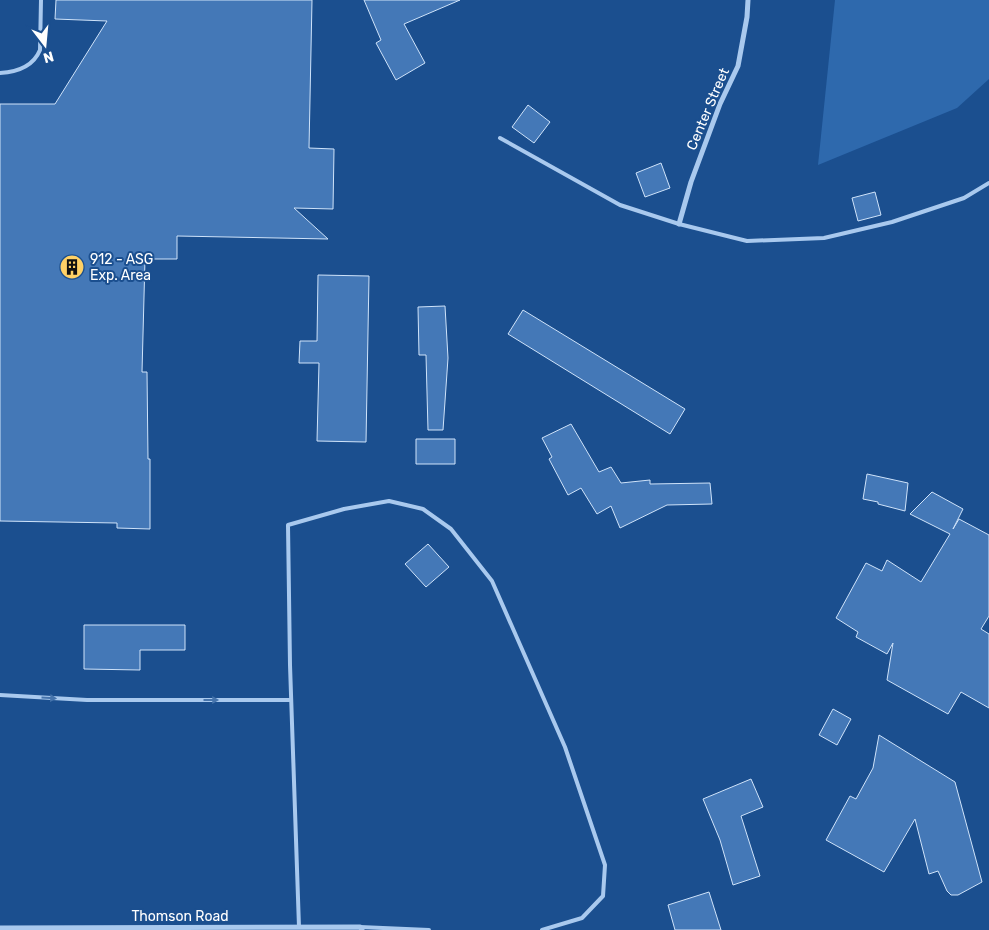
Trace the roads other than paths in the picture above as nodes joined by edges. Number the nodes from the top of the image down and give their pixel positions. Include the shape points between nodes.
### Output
1 (41, 0) edge
2 (748, 0) edge
3 (0, 73) edge
4 (500, 138) dead end
5 (989, 183) edge
6 (679, 224) junction
7 (0, 695) edge
8 (291, 700) junction
9 (299, 927) junction
10 (0, 928) edge
11 (361, 928) edge
12 (429, 930) edge
13 (542, 930) edge

1 - 3 lane via 37,58 10,73
2 - 6 street, Center Street via 738,66 690,182
4 - 6 lane via 620,206
5 - 6 lane via 956,201 892,222 824,238 747,241
7 -> 8 lane via 87,700
8 - 9 lane
8 - 13 lane via 288,524 389,501 423,509 451,528 492,581 564,747 605,865 604,896 582,918
9 - 10 street, Thomson Road
9 - 11 street, Thomson Road
11 - 12 lane

